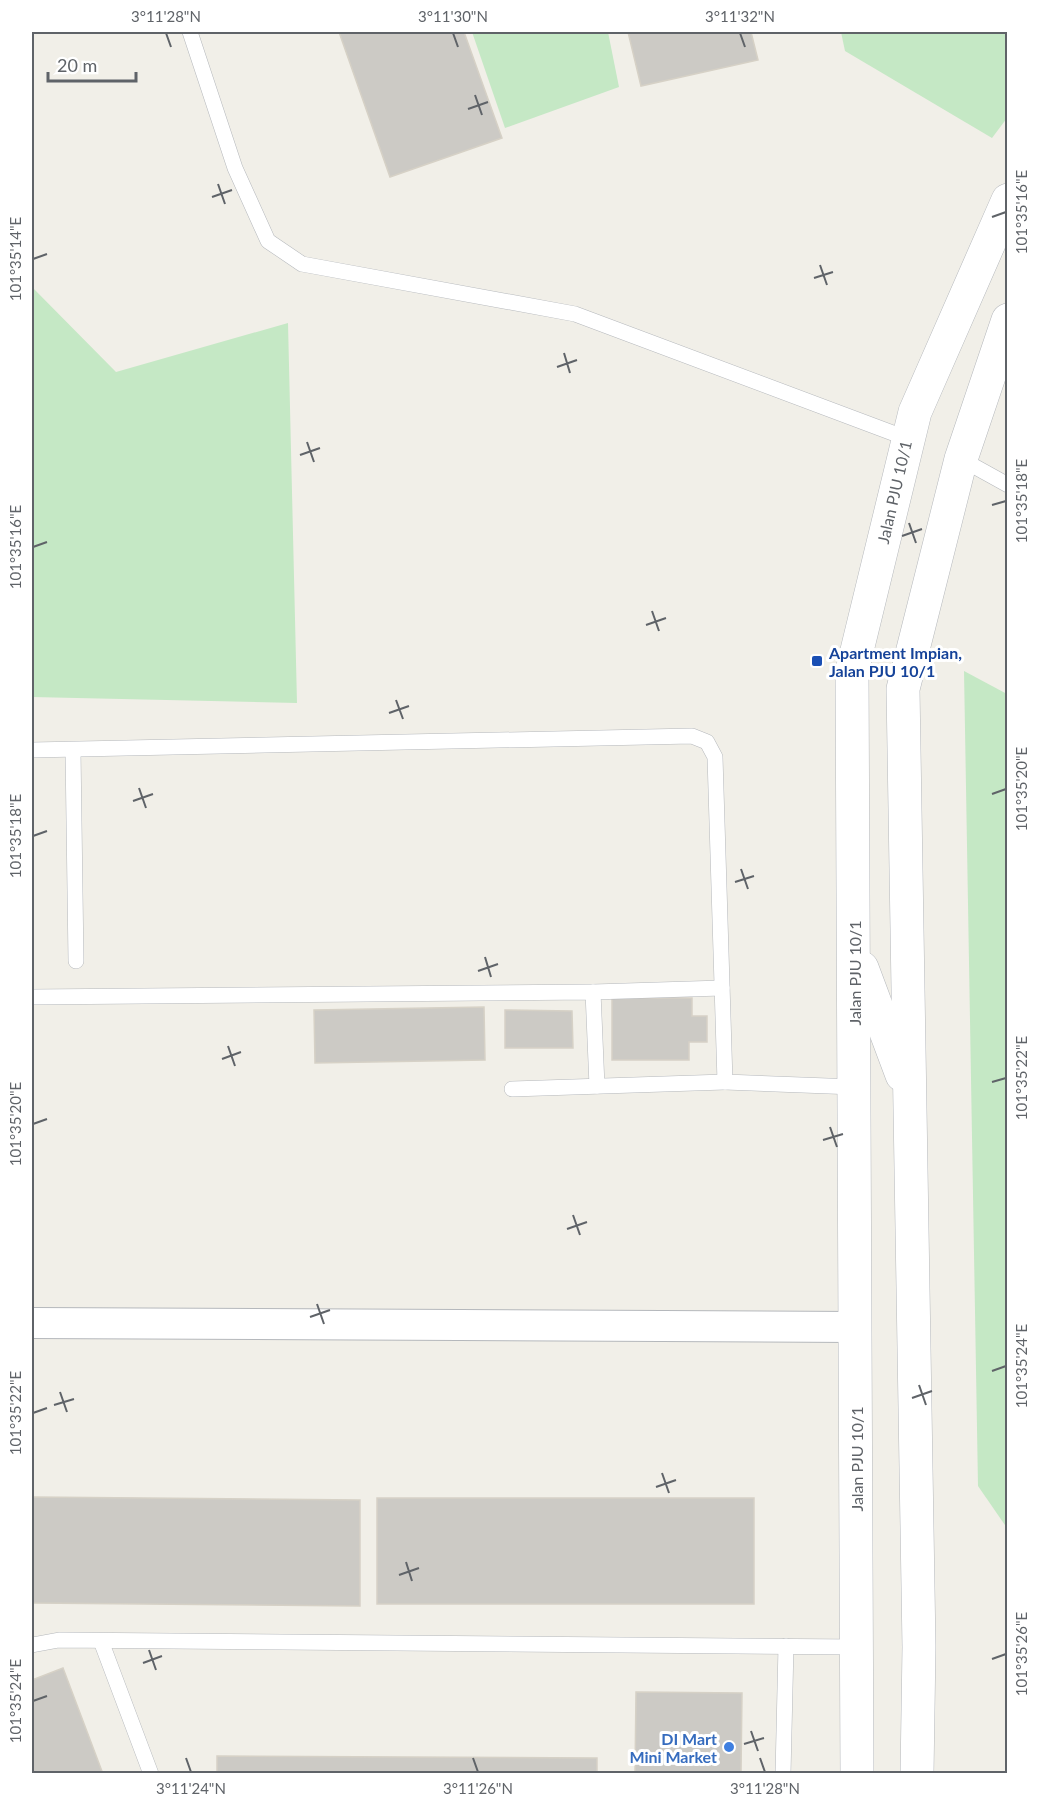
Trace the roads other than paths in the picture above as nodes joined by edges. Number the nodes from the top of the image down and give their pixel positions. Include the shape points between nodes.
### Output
1 (190, 32) edge
2 (1008, 200) edge
3 (1008, 320) edge
4 (906, 438) junction
5 (961, 459) junction
6 (1008, 485) edge
7 (32, 750) edge
8 (74, 751) junction
9 (855, 949) junction
10 (76, 961) dead end
11 (722, 988) junction
12 (593, 992) junction
13 (32, 997) edge
14 (725, 1082) junction
15 (597, 1086) junction
16 (855, 1087) junction
17 (512, 1089) dead end
18 (910, 1096) junction
19 (32, 1323) edge
20 (855, 1327) junction
21 (101, 1641) junction
22 (32, 1646) edge
23 (786, 1646) junction
24 (857, 1647) junction
25 (151, 1773) edge
26 (783, 1773) edge
27 (857, 1773) edge
28 (917, 1773) edge

1 - 4 lane via 236,168 268,241 302,264 575,314
2 - 4 street, Jalan PJU 10/1
3 - 5 street
4 - 9 street, Jalan PJU 10/1 via 852,671
5 - 6 lane
5 - 18 street via 903,689
7 - 8 lane
8 - 10 lane
8 - 11 lane via 692,736 707,742 715,757
9 - 16 street, Jalan PJU 10/1
9 - 18 street
11 - 12 lane
11 - 14 lane
12 - 13 lane
12 - 15 lane
14 - 15 lane
14 - 16 lane
15 - 17 lane
16 - 20 street, Jalan PJU 10/1
18 - 28 street via 919,1647
19 - 20 street
20 - 24 street, Jalan PJU 10/1
21 - 22 lane via 59,1640
21 - 23 lane
21 - 25 lane
23 - 24 lane
23 - 26 lane
24 - 27 street, Jalan PJU 10/1

